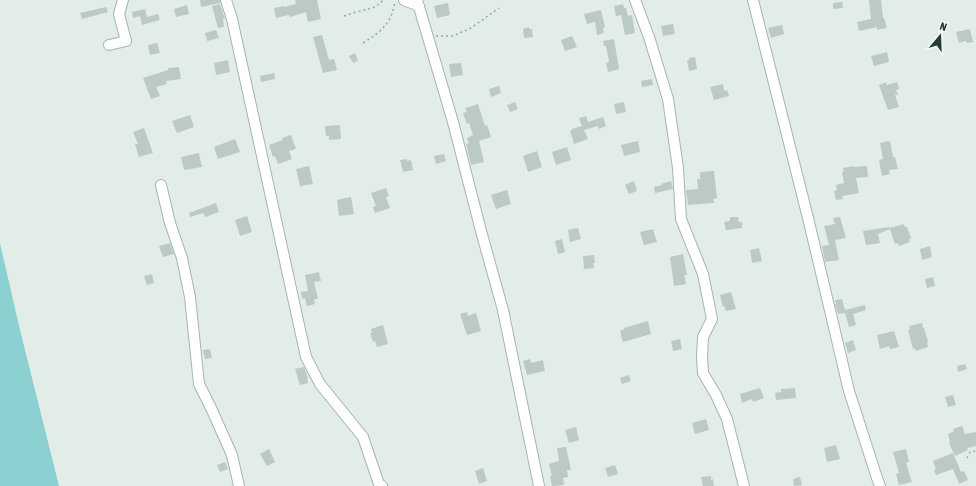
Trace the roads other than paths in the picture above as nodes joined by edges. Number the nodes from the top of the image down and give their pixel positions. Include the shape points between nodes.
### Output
1 (123, 0) edge
2 (226, 0) edge
3 (404, 0) edge
4 (634, 0) edge
5 (753, 0) edge
6 (418, 3) edge
7 (108, 45) dead end
8 (162, 185) dead end
9 (239, 486) edge
10 (382, 486) edge
11 (539, 486) edge
12 (744, 486) edge
13 (880, 486) edge

1 - 7 street via 119,14 126,41
2 - 10 street via 306,357 320,384 363,437 379,484
3 - 6 street
4 - 12 street via 649,37 668,99 678,168 681,219 703,274 712,319 703,337 703,373 727,419
5 - 13 street via 832,323
6 - 11 street via 504,310
8 - 9 street via 190,297 199,384 232,455

